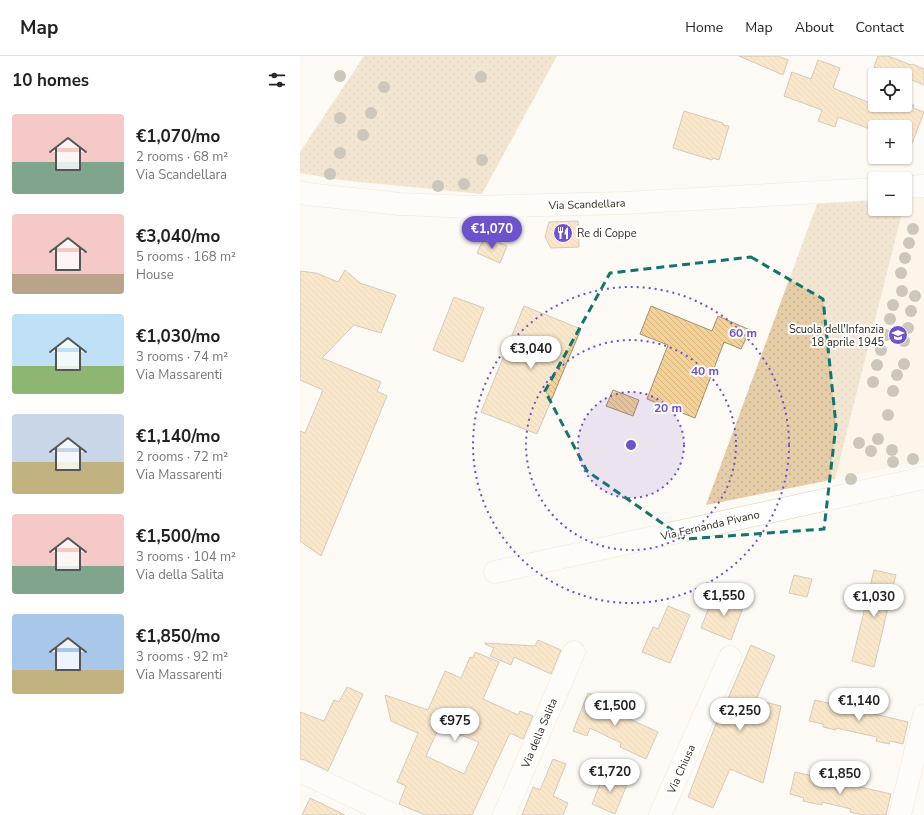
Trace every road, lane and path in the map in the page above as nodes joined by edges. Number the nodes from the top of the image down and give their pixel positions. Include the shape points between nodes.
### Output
1 (924, 186) edge
2 (912, 187) edge
3 (868, 189) edge
4 (300, 192) edge
5 (924, 478) edge
6 (495, 572) dead end
7 (574, 652) dead end
8 (730, 657) dead end
9 (924, 714) edge
10 (300, 771) edge
11 (392, 815) edge
12 (504, 815) edge
13 (660, 815) edge
14 (900, 815) edge

1 - 2 street
3 - 4 street, Via Scandellara via 623,203 473,207 400,204
5 - 6 street, Via Fernanda Pivano
7 - 12 street, Via della Salita
8 - 13 street, Via Chiusa
9 - 14 street
10 - 11 street

